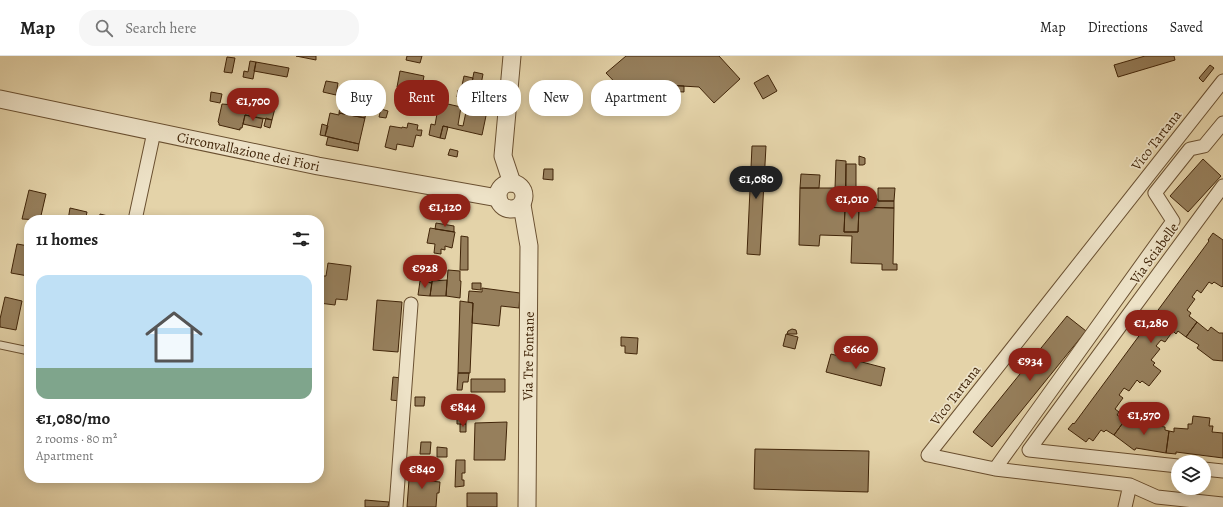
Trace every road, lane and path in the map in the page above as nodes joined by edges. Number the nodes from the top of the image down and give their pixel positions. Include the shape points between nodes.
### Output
1 (512, 56) edge
2 (1223, 81) edge
3 (0, 99) edge
4 (1223, 122) edge
5 (154, 132) junction
6 (512, 183) junction
7 (1223, 186) edge
8 (498, 198) junction
9 (522, 205) junction
10 (137, 215) edge
11 (412, 304) dead end
12 (0, 344) edge
13 (24, 350) edge
14 (1171, 465) edge
15 (995, 469) junction
16 (1211, 470) edge
17 (1223, 471) edge
18 (1130, 485) junction
19 (1223, 504) edge
20 (396, 507) edge
21 (527, 507) edge
22 (1125, 507) edge

1 - 6 street via 503,156
2 - 15 street, Vico Tartana via 928,455
3 - 5 street, Circonvallazione dei Fiori
4 - 15 street, Via Sciabelle via 1204,146 1190,149 1155,193 1173,221
5 - 8 street, Circonvallazione dei Fiori via 318,166
5 - 10 street
6 - 8 street via 502,186
6 - 9 street via 519,185 524,192
7 - 14 street, Via Sciabelle via 1029,450
8 - 9 street via 507,209
9 - 21 street, Via Tre Fontane via 529,246
11 - 20 street
12 - 13 lane
15 - 18 street, Vico Tartana
16 - 17 street
18 - 19 street, Vico Tartana via 1157,497
18 - 22 street

